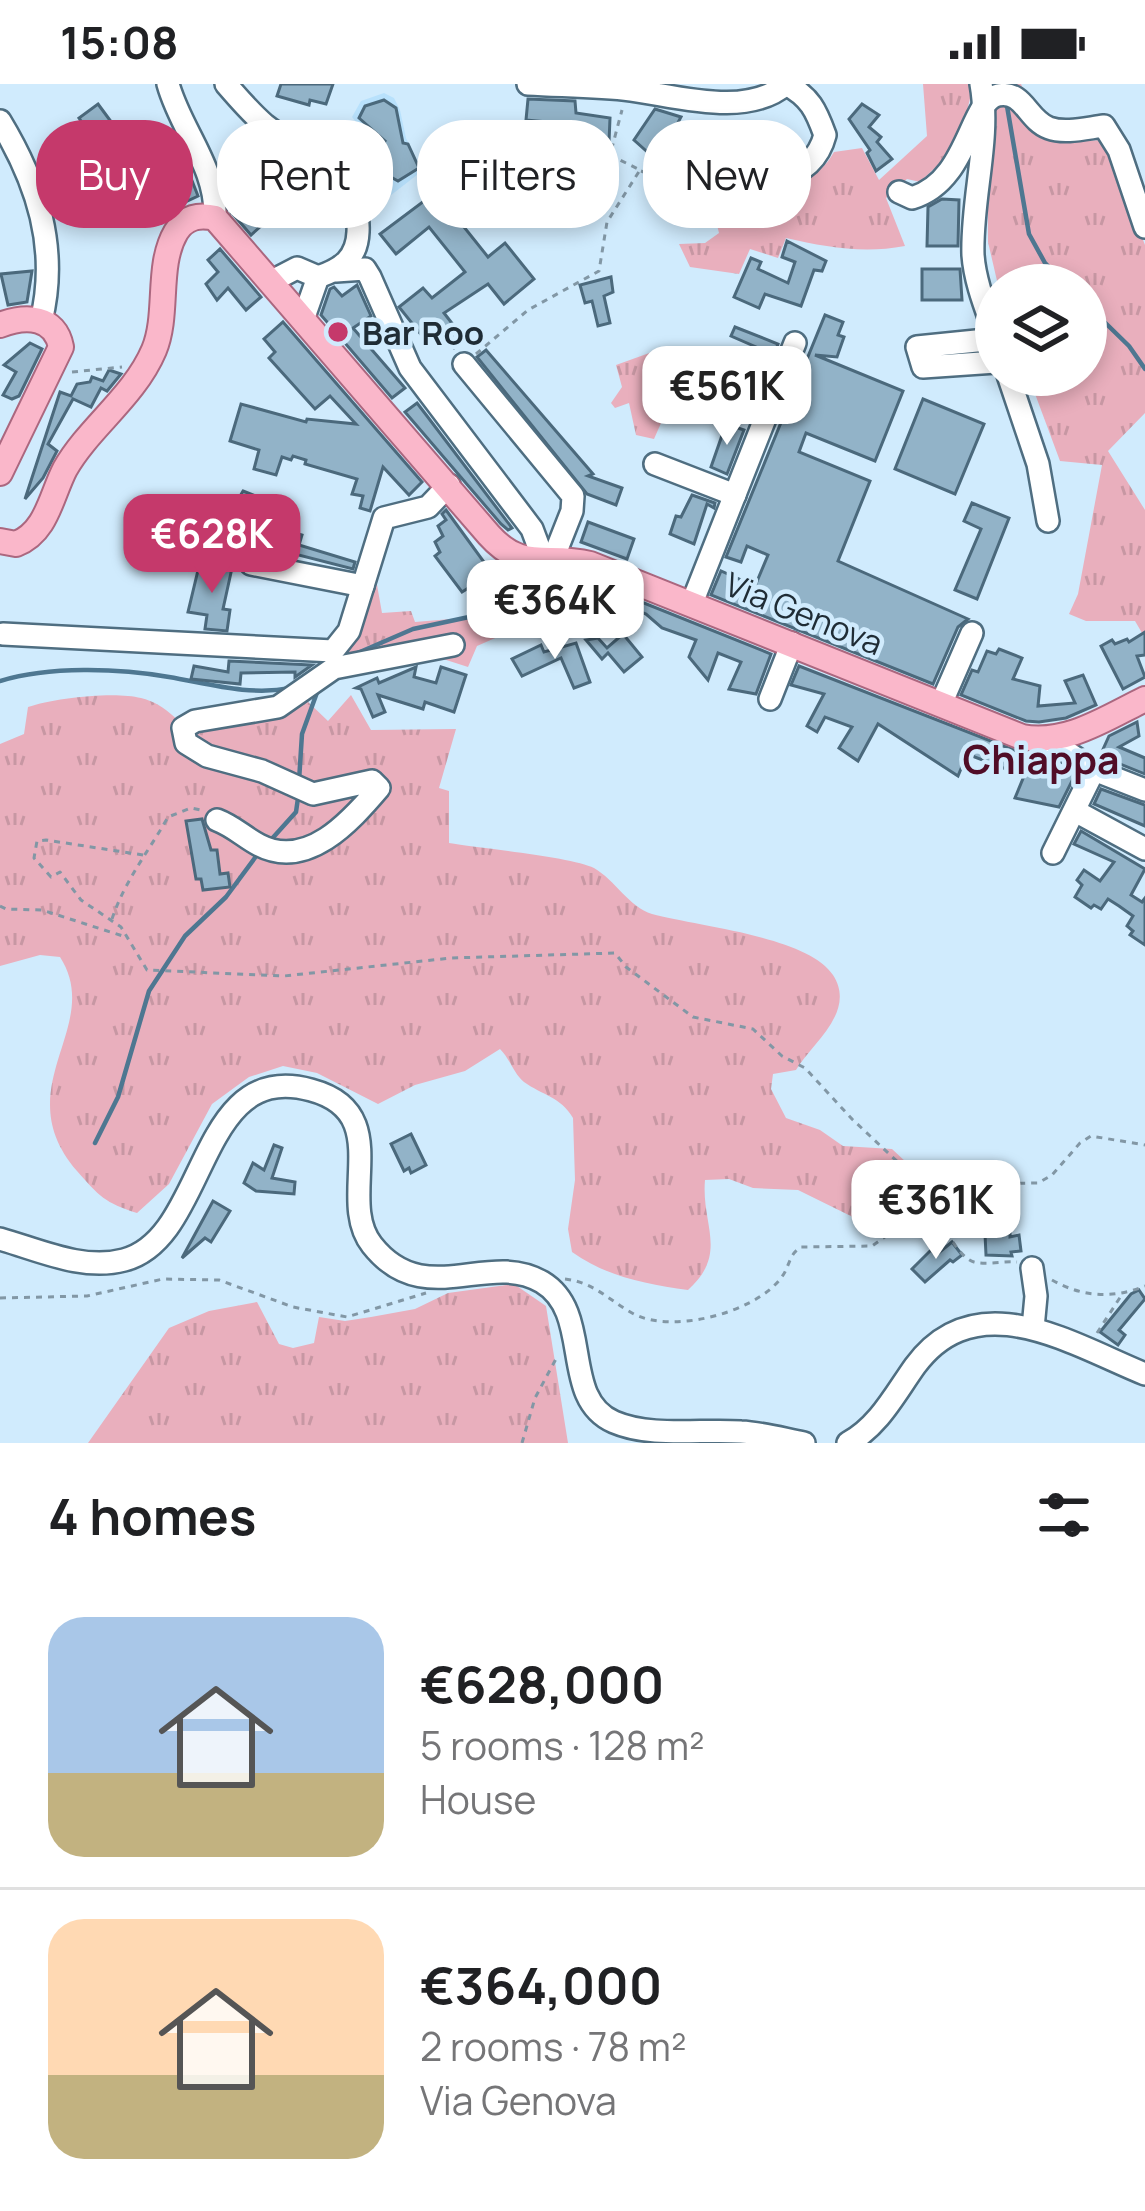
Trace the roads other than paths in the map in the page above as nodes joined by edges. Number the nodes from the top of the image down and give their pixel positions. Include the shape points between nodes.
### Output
1 (168, 84) edge
2 (226, 84) edge
3 (528, 84) edge
4 (786, 84) edge
5 (982, 94) edge
6 (0, 121) edge
7 (811, 159) edge
8 (899, 192) dead end
9 (215, 218) junction
10 (1145, 227) edge
11 (975, 264) edge
12 (327, 274) junction
13 (272, 281) junction
14 (304, 317) junction
15 (41, 321) junction
16 (0, 325) edge
17 (975, 340) edge
18 (795, 343) dead end
19 (975, 363) edge
20 (464, 364) road end
21 (1015, 396) edge
22 (655, 464) dead end
23 (0, 473) edge
24 (449, 485) junction
25 (735, 495) junction
26 (1048, 521) dead end
27 (0, 541) edge
28 (549, 560) junction
29 (251, 565) dead end
30 (363, 586) junction
31 (692, 603) junction
32 (972, 633) dead end
33 (3, 634) dead end
34 (792, 644) junction
35 (453, 645) dead end
36 (334, 661) junction
37 (770, 699) dead end
38 (1145, 699) edge
39 (941, 704) junction
40 (1049, 740) junction
41 (1094, 770) junction
42 (1145, 790) edge
43 (1077, 812) junction
44 (217, 820) road end
45 (1145, 849) edge
46 (1053, 853) dead end
47 (0, 1239) edge
48 (1032, 1268) road end
49 (1033, 1328) junction
50 (1145, 1374) edge
51 (804, 1443) edge
52 (848, 1443) edge

1 - 9 street via 208,167
2 - 12 street via 347,188 358,237 353,254
3 - 4 street via 725,101 761,98
4 - 7 street via 807,95 825,135
5 - 8 street via 962,157 923,195
5 - 10 street via 1012,95 1028,116 1057,130 1104,126
5 - 11 street
6 - 15 street via 39,202
9 - 13 main road, Via Genova
9 - 27 main road via 194,217 175,234 154,351 71,460 34,534 16,544
12 - 13 street via 297,268
12 - 14 street
12 - 28 street via 358,268 370,277 416,377
13 - 14 main road, Via Genova
14 - 24 main road, Via Genova
15 - 16 main road
15 - 23 main road via 61,339 59,357
17 - 19 street via 916,347 923,367
18 - 25 street
20 - 28 street via 573,496
21 - 26 street
22 - 25 street
24 - 28 main road, Via Genova via 505,551
24 - 30 street via 428,507 384,518
25 - 31 street
28 - 31 main road, Via Genova via 590,564
29 - 30 street
30 - 36 street
31 - 34 main road, Via Genova
32 - 39 street
33 - 36 street
34 - 37 street
34 - 39 main road, Via Genova
35 - 36 street
36 - 44 street via 278,707 194,721 182,736 207,756 313,794 372,782 378,790 306,851 260,846
38 - 40 main road
39 - 40 main road, Via Genova
40 - 41 street
41 - 42 street
41 - 43 street
43 - 45 street
43 - 46 street
47 - 51 street via 84,1263 134,1256 170,1225 238,1105 270,1090 304,1088 337,1101 352,1119 362,1156 360,1214 375,1249 406,1271 455,1280 506,1270 547,1285 563,1306 586,1395 601,1414 646,1429 749,1432
48 - 49 street
49 - 50 street
49 - 52 street via 982,1324 949,1336

